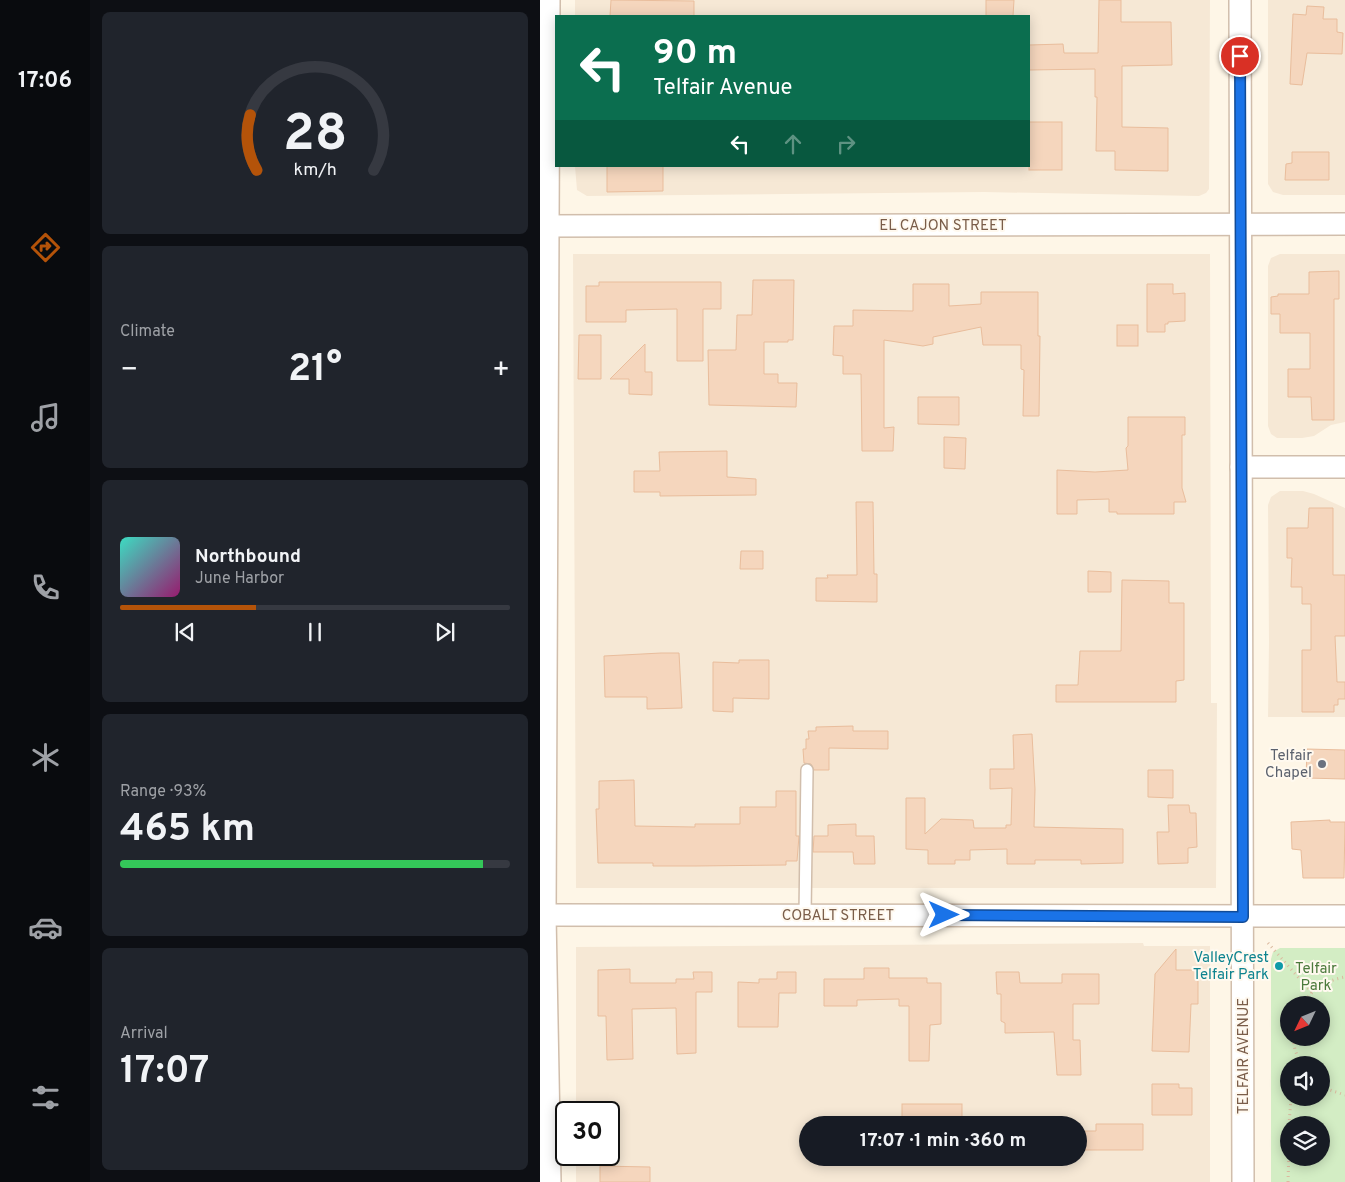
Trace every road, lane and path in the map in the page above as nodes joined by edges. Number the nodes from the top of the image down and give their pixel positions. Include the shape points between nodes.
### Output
1 (549, 0) edge
2 (1240, 0) edge
3 (1345, 224) edge
4 (1241, 225) junction
5 (545, 226) edge
6 (1241, 467) junction
7 (1345, 467) edge
8 (807, 770) dead end
9 (542, 915) edge
10 (805, 915) junction
11 (1345, 916) edge
12 (1243, 917) junction
13 (1268, 943) dead end
14 (1345, 977) edge
15 (1312, 992) junction
16 (1309, 996) edge
17 (1330, 1089) edge
18 (1345, 1095) edge
19 (1288, 1166) edge
20 (547, 1174) edge
21 (1244, 1182) edge
22 (1288, 1182) edge

1 - 5 street
2 - 4 street, TELFAIR AVENUE
3 - 4 street, EL CAJON STREET
4 - 5 street, EL CAJON STREET
4 - 6 street, TELFAIR AVENUE
5 - 9 street
6 - 7 street
6 - 12 street, TELFAIR AVENUE
8 - 10 lane
9 - 10 street, COBALT STREET
9 - 20 street
10 - 12 street, COBALT STREET
11 - 12 street, COBALT STREET
12 - 21 street, TELFAIR AVENUE
13 - 15 path
14 - 15 path
15 - 16 path
17 - 18 path
19 - 22 path

